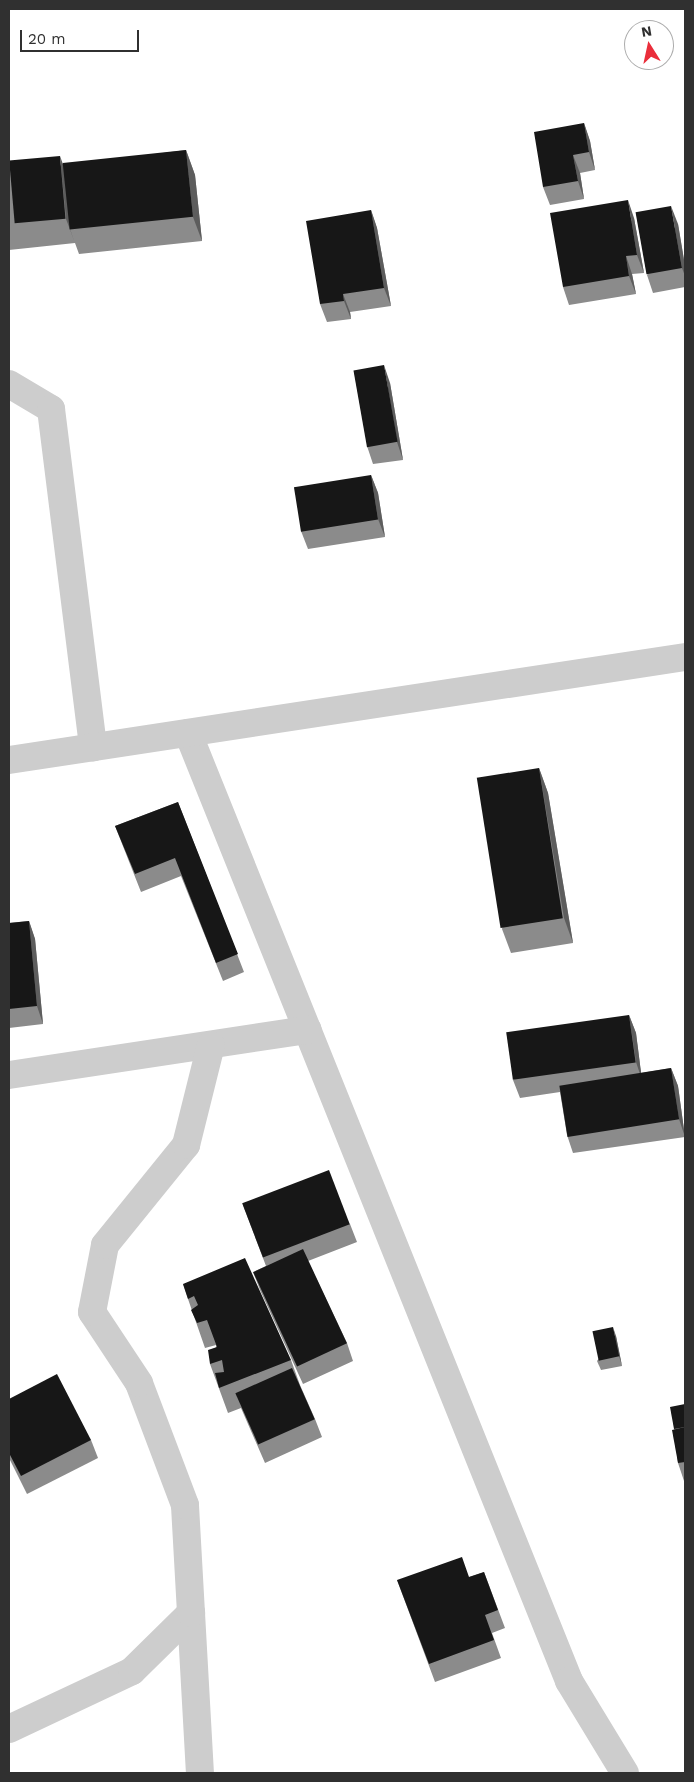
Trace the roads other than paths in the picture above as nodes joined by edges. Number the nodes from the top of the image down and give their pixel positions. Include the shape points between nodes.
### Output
1 (9, 384) edge
2 (685, 658) edge
3 (188, 733) junction
4 (94, 747) junction
5 (9, 760) edge
6 (308, 1030) junction
7 (211, 1045) junction
8 (9, 1075) edge
9 (191, 1613) junction
10 (9, 1729) edge
11 (200, 1773) edge
12 (625, 1773) edge

1 - 4 street via 50,409
2 - 3 street
3 - 4 street
3 - 6 street
4 - 5 street
6 - 7 street
6 - 12 street via 569,1681
7 - 8 street
7 - 9 street via 186,1145 105,1245 92,1312 139,1383 185,1505
9 - 10 street via 132,1671
9 - 11 street

